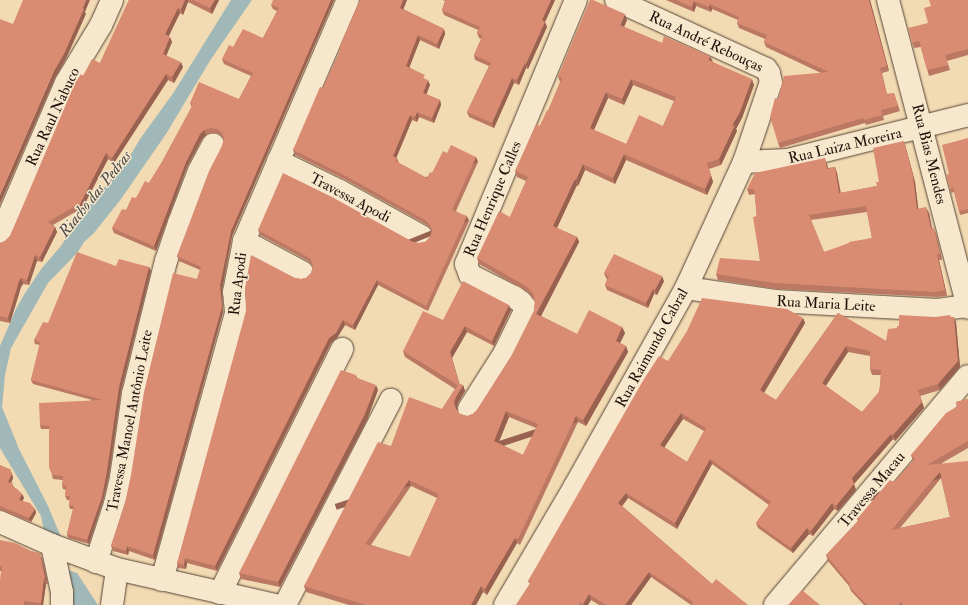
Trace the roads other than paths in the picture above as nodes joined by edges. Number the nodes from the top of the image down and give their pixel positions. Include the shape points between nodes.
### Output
1 (112, 0) edge
2 (348, 0) edge
3 (576, 0) edge
4 (616, 0) edge
5 (888, 0) edge
6 (771, 77) joint
7 (968, 115) edge
8 (922, 127) junction
9 (214, 145) dead end
10 (278, 161) junction
11 (744, 162) junction
12 (0, 236) edge
13 (421, 236) dead end
14 (244, 241) junction
15 (302, 272) dead end
16 (686, 288) junction
17 (968, 307) edge
18 (342, 349) dead end
19 (968, 376) edge
20 (392, 400) dead end
21 (469, 409) dead end
22 (0, 522) edge
23 (52, 546) junction
24 (96, 562) junction
25 (117, 569) junction
26 (162, 580) junction
27 (220, 593) junction
28 (62, 605) edge
29 (112, 605) edge
30 (275, 605) edge
31 (285, 605) edge
32 (505, 605) edge
33 (775, 605) edge

1 - 12 street, Rua Raul Nabuco via 101,25 66,83
2 - 10 street, Rua Apodi
3 - 21 street, Rua Henrique Calles via 466,264 470,275 514,297 521,302 525,311 504,354
4 - 6 street, Rua André Rebouças via 766,69
5 - 8 street, Rua Bias Mendes
6 - 11 street, Rua Raimundo Cabral
7 - 8 street, Rua Luiza Moreira
8 - 11 street, Rua Luiza Moreira via 788,160
8 - 17 street, Rua Bias Mendes
9 - 24 street, Travessa Manoel Antônio Leite via 199,171 166,261 133,394 117,497
10 - 13 street, Travessa Apodi via 340,191
10 - 14 street, Rua Apodi
11 - 16 street, Rua Raimundo Cabral
14 - 15 street
14 - 26 street, Rua Apodi via 234,292 236,313
16 - 17 street, Rua Maria Leite via 775,301 938,310
16 - 32 street, Rua Raimundo Cabral
18 - 27 street
19 - 33 street, Travessa Macau
20 - 31 street
22 - 23 street
23 - 24 street
23 - 28 street via 62,592
24 - 25 street
25 - 26 street
25 - 29 street
26 - 27 street
27 - 30 street

